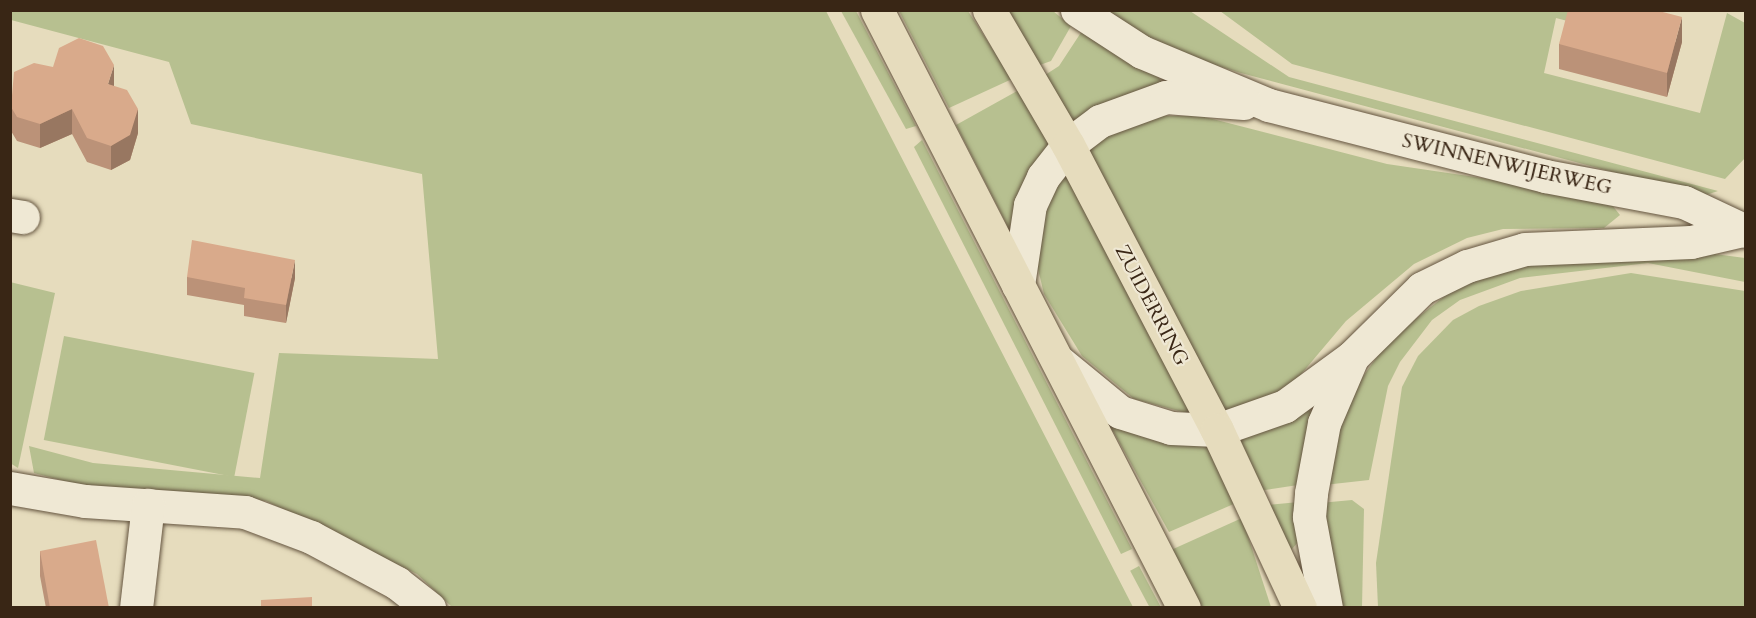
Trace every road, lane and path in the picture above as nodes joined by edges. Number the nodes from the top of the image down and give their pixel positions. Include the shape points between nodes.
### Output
1 (877, 10) edge
2 (989, 10) edge
3 (1077, 10) edge
4 (1269, 105) junction
5 (1068, 145) junction
6 (1744, 227) edge
7 (1018, 285) junction
8 (1352, 357) junction
9 (1058, 361) junction
10 (1216, 430) junction
11 (10, 488) edge
12 (148, 505) junction
13 (136, 608) edge
14 (429, 608) edge
15 (1184, 608) edge
16 (1300, 608) edge
17 (1326, 608) edge

1 - 7 main road
2 - 5 main road, ZUIDERRING
3 - 4 street, SWINNENWIJERWEG via 1142,52
4 - 5 street, SWINNENWIJERWEG via 1166,97 1100,121
4 - 6 street, SWINNENWIJERWEG via 1545,176 1684,202
5 - 7 street, SWINNENWIJERWEG via 1042,177 1030,205
5 - 10 main road, ZUIDERRING
6 - 8 street, SWINNENWIJERWEG via 1691,242 1525,249 1467,266 1422,288
7 - 9 main road
8 - 10 street, SWINNENWIJERWEG via 1285,406
8 - 17 street, SWINNENWIJERWEG via 1324,423 1311,493 1310,517
9 - 10 street, SWINNENWIJERWEG via 1120,412 1171,428
9 - 15 main road
10 - 16 main road, ZUIDERRING
11 - 12 street
12 - 13 street
12 - 14 street via 245,512 311,537 397,583

